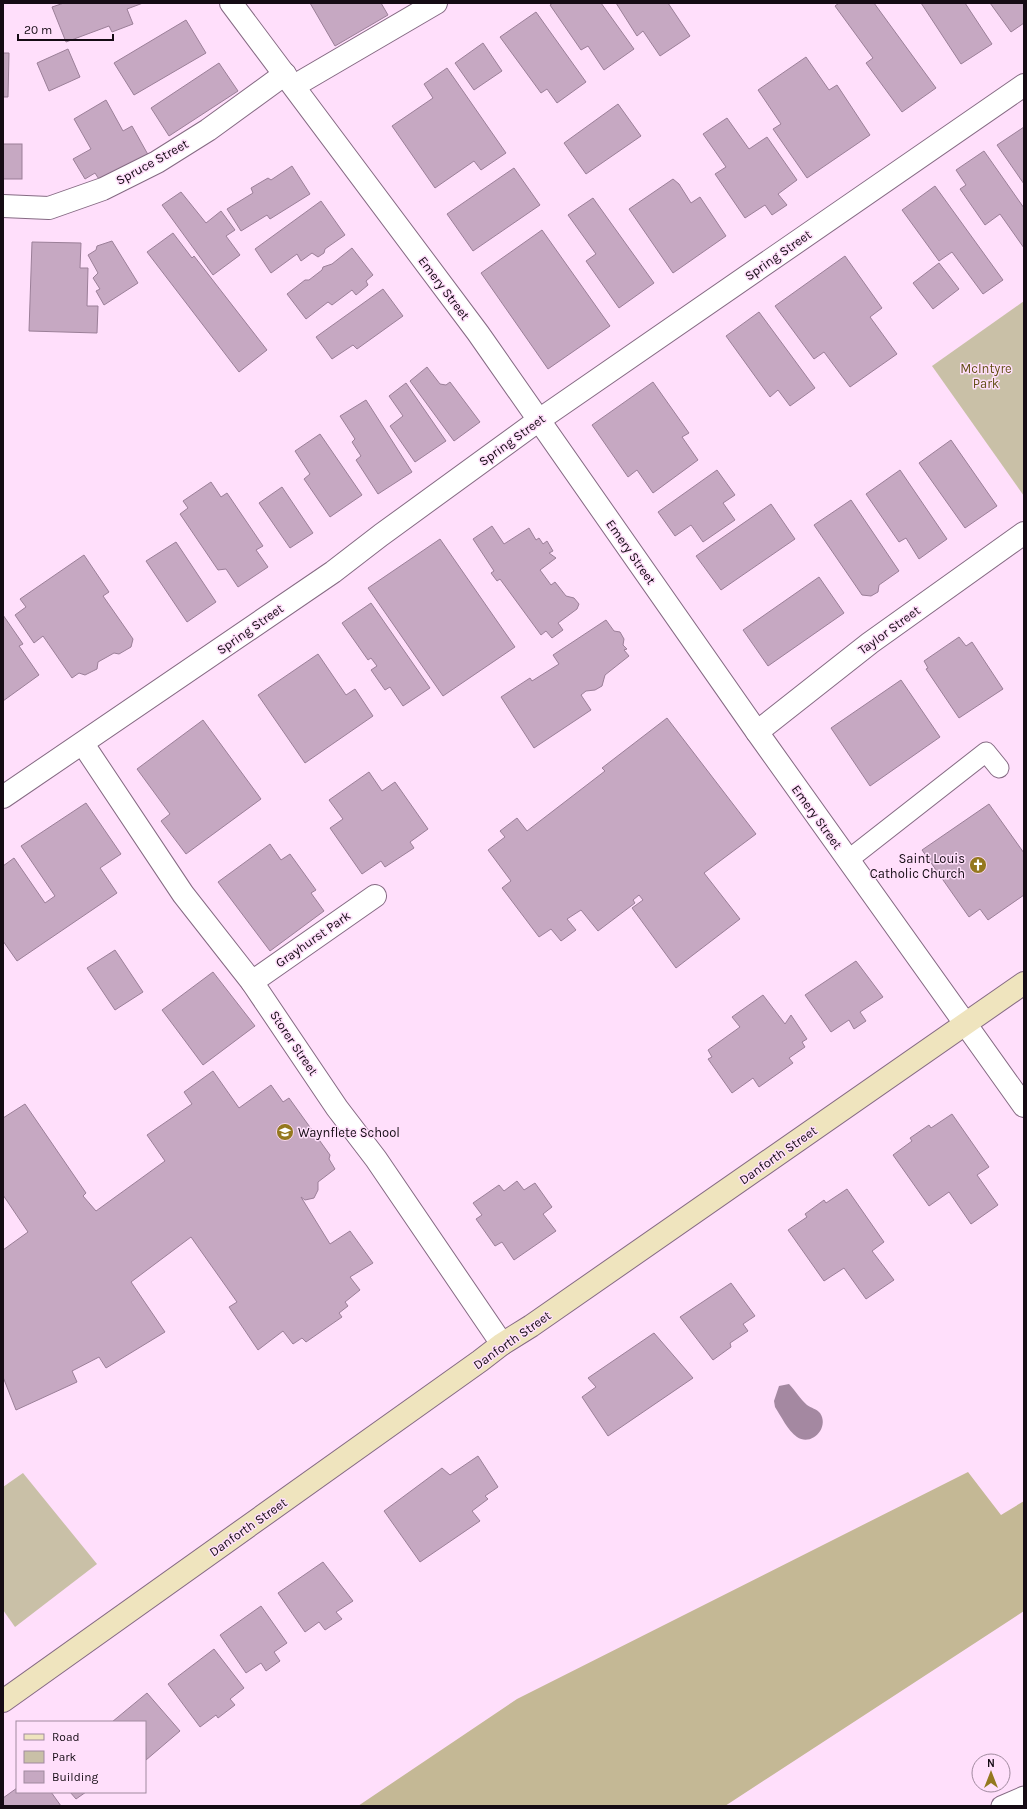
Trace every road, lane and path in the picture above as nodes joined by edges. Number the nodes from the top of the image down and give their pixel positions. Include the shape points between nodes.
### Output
1 (231, 3) edge
2 (436, 3) edge
3 (289, 80) junction
4 (1024, 85) edge
5 (3, 206) edge
6 (539, 420) junction
7 (1024, 533) edge
8 (756, 732) junction
9 (83, 744) junction
10 (999, 768) dead end
11 (3, 797) edge
12 (848, 860) junction
13 (375, 896) dead end
14 (252, 982) junction
15 (1024, 983) edge
16 (966, 1025) junction
17 (1024, 1106) edge
18 (502, 1344) junction
19 (5, 1696) edge
20 (1024, 1796) edge
21 (1001, 1806) edge

1 - 3 street, Emery Street
2 - 3 street, Spruce Street
3 - 5 street, Spruce Street via 157,162 103,189 48,208
3 - 6 street, Emery Street
4 - 6 street, Spring Street
6 - 8 street, Emery Street
6 - 9 street, Spring Street via 333,572
7 - 8 street, Taylor Street via 870,643
8 - 12 street, Emery Street
9 - 11 street, Spring Street
9 - 14 street, Storer Street via 183,894
10 - 12 lane via 986,752
12 - 16 street, Emery Street
13 - 14 street, Grayhurst Park
14 - 18 street, Storer Street
15 - 16 street, Danforth Street
16 - 17 street, Emery Street
16 - 18 street, Danforth Street
18 - 19 street, Danforth Street
20 - 21 lane

